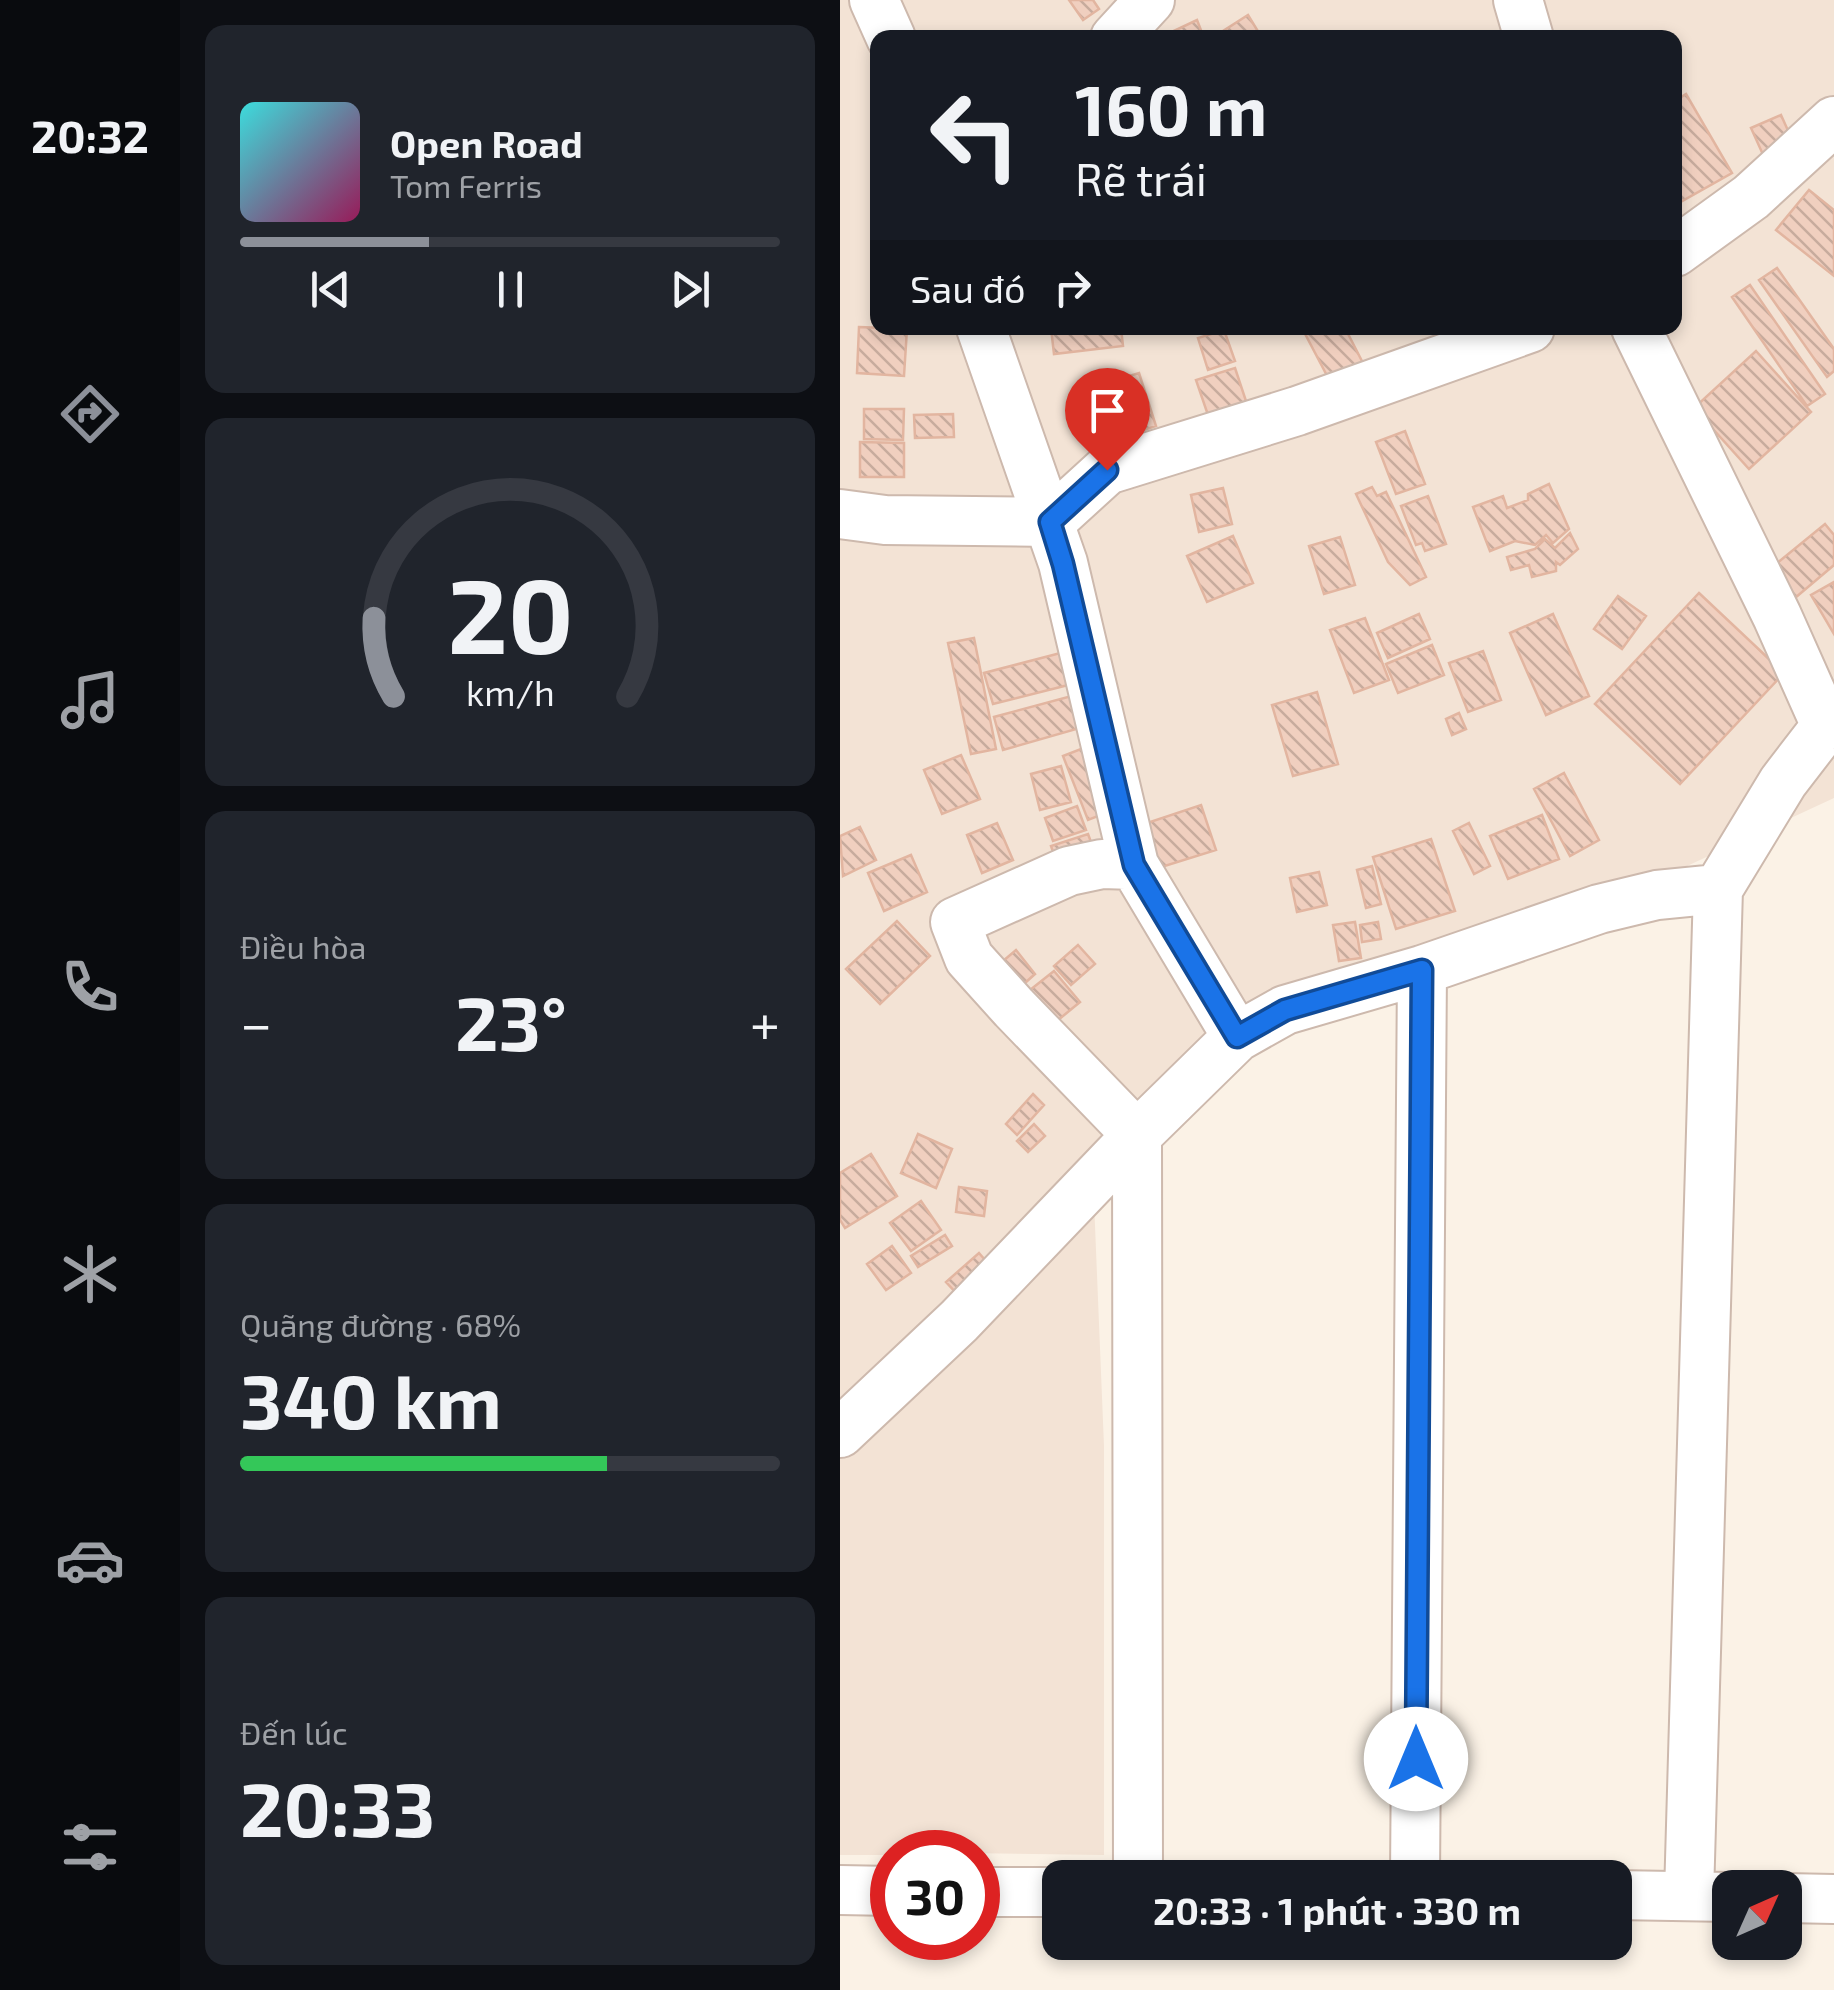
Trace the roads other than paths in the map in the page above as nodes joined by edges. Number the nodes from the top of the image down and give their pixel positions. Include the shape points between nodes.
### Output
1 (874, 0) edge
2 (1150, 0) edge
3 (1518, 0) edge
4 (887, 30) edge
5 (1122, 30) edge
6 (1527, 30) edge
7 (1834, 121) edge
8 (1682, 247) edge
9 (983, 335) edge
10 (1510, 335) edge
11 (1639, 335) edge
12 (840, 514) edge
13 (1050, 522) junction
14 (1830, 724) edge
15 (1134, 865) junction
16 (1718, 889) junction
17 (1422, 970) junction
18 (1237, 1037) junction
19 (1137, 1135) junction
20 (840, 1433) edge
21 (1138, 1860) edge
22 (1415, 1860) edge
23 (840, 1890) edge
24 (870, 1891) edge
25 (1000, 1892) edge
26 (1042, 1892) edge
27 (1632, 1895) edge
28 (1710, 1896) edge
29 (1802, 1898) edge
30 (1834, 1899) edge

1 - 4 street
2 - 5 street
3 - 6 street
7 - 8 street via 1751,197
9 - 13 street
10 - 13 street via 1107,470
11 - 14 street
12 - 13 street
13 - 15 street
14 - 16 street via 1783,782
15 - 18 street
15 - 19 street via 1069,871 955,922 969,958
16 - 17 street via 1599,909
16 - 28 street
17 - 18 street via 1285,1010
17 - 22 street
18 - 19 street
19 - 20 street
19 - 21 street
23 - 24 street
25 - 26 street
27 - 28 street
29 - 30 street

